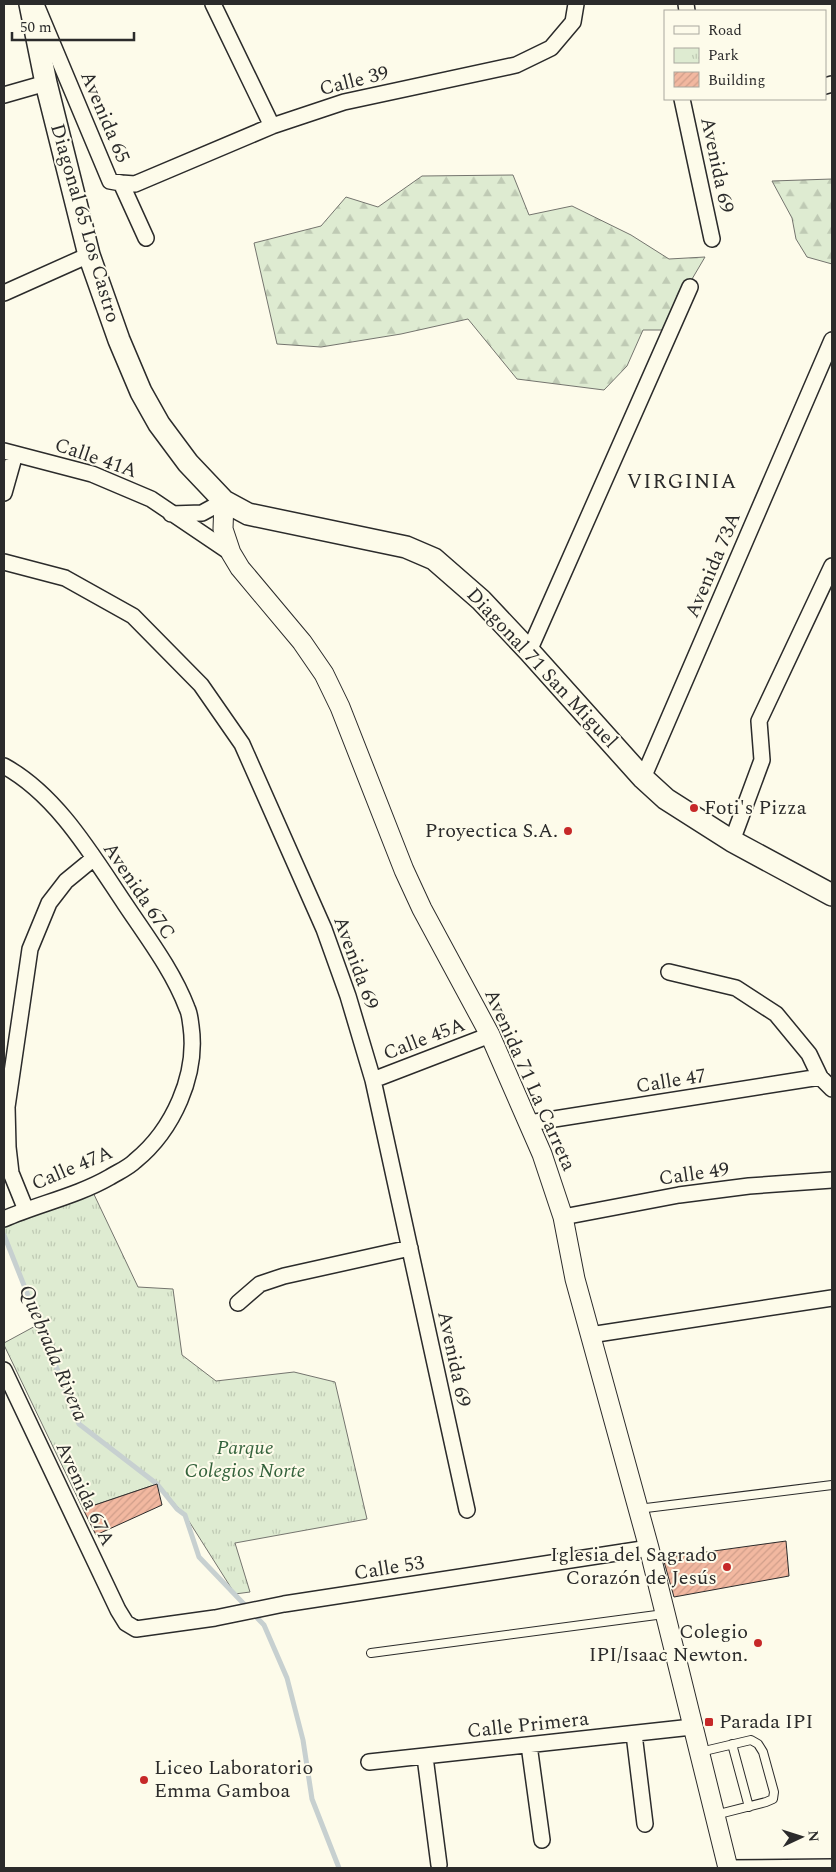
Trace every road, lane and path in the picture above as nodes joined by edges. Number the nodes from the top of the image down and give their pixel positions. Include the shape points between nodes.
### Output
1 (30, 4) edge
2 (36, 4) edge
3 (214, 4) edge
4 (576, 4) edge
5 (46, 83) junction
6 (4, 95) edge
7 (682, 100) edge
8 (272, 126) junction
9 (121, 183) junction
10 (146, 238) dead end
11 (712, 239) dead end
12 (90, 255) junction
13 (690, 287) dead end
14 (4, 293) edge
15 (832, 340) edge
16 (10, 453) edge
17 (4, 494) edge
18 (224, 501) junction
19 (171, 514) junction
20 (231, 553) junction
21 (4, 562) edge
22 (832, 566) edge
23 (529, 651) junction
24 (4, 766) edge
25 (643, 778) junction
26 (732, 841) junction
27 (94, 858) junction
28 (832, 895) edge
29 (669, 972) dead end
30 (490, 1035) junction
31 (190, 1066) joint
32 (820, 1077) junction
33 (373, 1080) junction
34 (832, 1089) edge
35 (530, 1123) junction
36 (832, 1180) edge
37 (26, 1210) junction
38 (7, 1217) edge
39 (563, 1217) junction
40 (410, 1248) junction
41 (832, 1298) edge
42 (238, 1303) dead end
43 (590, 1334) junction
44 (4, 1370) edge
45 (832, 1486) edge
46 (638, 1509) junction
47 (466, 1510) dead end
48 (649, 1548) junction
49 (664, 1614) junction
50 (136, 1628) joint
51 (371, 1653) dead end
52 (692, 1727) junction
53 (634, 1734) junction
54 (732, 1744) junction
55 (529, 1745) junction
56 (698, 1752) junction
57 (425, 1756) junction
58 (369, 1762) dead end
59 (749, 1807) junction
60 (714, 1815) junction
61 (645, 1824) dead end
62 (542, 1840) dead end
63 (439, 1865) dead end
64 (832, 1867) edge
65 (728, 1868) edge

1 - 5 main road, Diagonal 65 Los Castro
2 - 9 street, Avenida 65 via 110,181
3 - 8 street
4 - 8 street, Calle 39 via 573,22 551,48 516,65 344,102
5 - 6 street
5 - 12 main road, Diagonal 65 Los Castro
7 - 11 street, Avenida 69
8 - 9 street, Calle 39 via 134,184
9 - 10 street, Avenida 65
12 - 14 street
12 - 18 main road, Diagonal 65 Los Castro via 118,340 141,392 188,463
13 - 23 street
15 - 25 street, Avenida 73A
16 - 17 street
16 - 19 street, Calle 41A via 92,474 151,499
18 - 19 street via 202,513
18 - 20 street, Avenida 71 La Carreta via 223,529
18 - 23 main road, Diagonal 71 San Miguel via 248,514 406,547 434,559 481,600
19 - 20 street, Calle 41A
20 - 30 street, Avenida 71 La Carreta via 324,674 404,870
21 - 33 street, Avenida 69 via 65,578 133,616 201,685 242,744 324,929
22 - 26 street via 759,721 762,760
23 - 25 main road, Diagonal 71 San Miguel
24 - 27 street, Avenida 67C via 39,790
25 - 26 main road, Diagonal 71 San Miguel via 666,799
26 - 28 main road, Diagonal 71 San Miguel
27 - 31 street, Avenida 67C via 174,980 188,1010 193,1042
27 - 37 street via 66,881 49,903 30,949 7,1107 12,1173
29 - 32 street via 736,988 776,1014 809,1054
30 - 33 street, Calle 45A
30 - 35 street, Avenida 71 La Carreta
31 - 37 street, Calle 47A via 182,1095 167,1124 135,1162 107,1178
32 - 34 street
32 - 35 street, Calle 47
33 - 40 street, Avenida 69
35 - 39 street, Avenida 71 La Carreta
36 - 39 street, Calle 49 via 679,1195
37 - 38 street, Calle 47A
39 - 43 street, Avenida 71 La Carreta
40 - 42 street via 284,1276 260,1284
40 - 47 street, Avenida 69
41 - 43 street
43 - 46 street, Avenida 71 La Carreta
44 - 50 street, Avenida 67A via 118,1610 126,1623
45 - 46 lane
46 - 48 street, Avenida 71 La Carreta
48 - 49 street, Avenida 71 La Carreta
48 - 50 street, Calle 53
49 - 51 lane
49 - 52 street, Avenida 71 La Carreta
52 - 53 street, Calle Primera
52 - 56 street, Avenida 71 La Carreta
53 - 55 street, Calle Primera
53 - 61 street
54 - 56 lane
54 - 59 lane
54 - 59 lane via 751,1740 758,1744 774,1792 773,1798
55 - 57 street, Calle Primera
55 - 62 street
56 - 60 street, Avenida 71 La Carreta
57 - 58 street, Calle Primera
57 - 63 street
59 - 60 lane
60 - 65 street, Avenida 71 La Carreta
64 - 65 street

